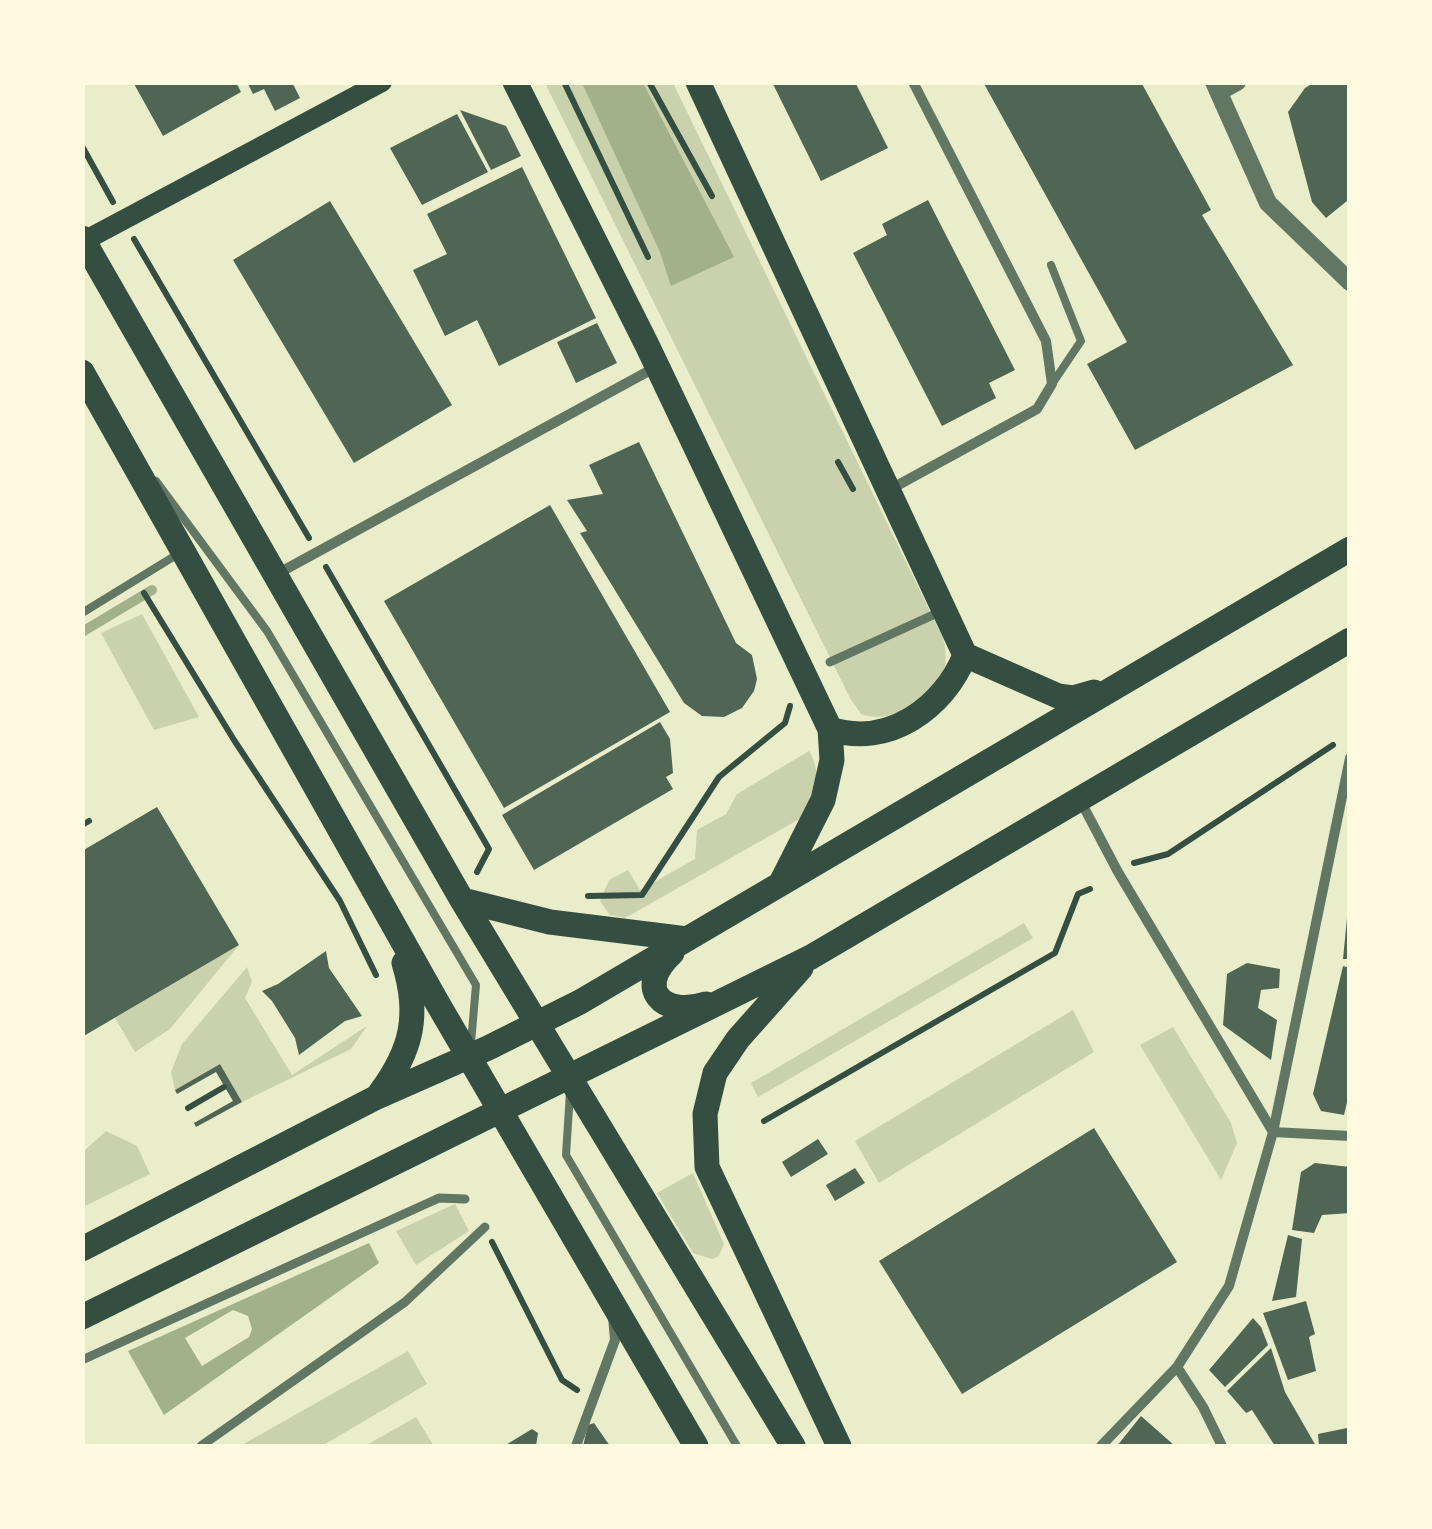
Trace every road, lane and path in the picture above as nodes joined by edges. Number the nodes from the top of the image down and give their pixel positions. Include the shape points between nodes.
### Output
1 (382, 82) edge
2 (515, 82) edge
3 (564, 82) edge
4 (649, 82) edge
5 (698, 82) edge
6 (912, 82) edge
7 (1237, 82) edge
8 (1217, 87) edge
9 (82, 146) edge
10 (712, 196) dead end
11 (122, 219) junction
12 (83, 240) edge
13 (648, 257) dead end
14 (1052, 265) dead end
15 (1350, 282) edge
16 (656, 367) junction
17 (82, 372) edge
18 (1052, 384) junction
19 (103, 409) junction
20 (838, 462) dead end
21 (888, 490) junction
22 (861, 503) dead end
23 (1350, 549) edge
24 (182, 552) junction
25 (318, 552) junction
26 (276, 575) junction
27 (136, 579) junction
28 (82, 612) edge
29 (933, 615) dead end
30 (1350, 640) edge
31 (965, 655) junction
32 (830, 662) dead end
33 (1118, 686) junction
34 (795, 692) dead end
35 (830, 728) junction
36 (1334, 744) dead end
37 (1350, 758) edge
38 (1079, 799) junction
39 (1133, 863) dead end
40 (782, 883) junction
41 (1090, 889) dead end
42 (586, 896) dead end
43 (462, 900) junction
44 (390, 918) junction
45 (687, 940) junction
46 (811, 957) junction
47 (382, 988) dead end
48 (537, 1024) junction
49 (469, 1057) junction
50 (570, 1078) junction
51 (224, 1087) dead end
52 (377, 1097) junction
53 (188, 1108) dead end
54 (501, 1112) junction
55 (764, 1121) dead end
56 (1273, 1132) junction
57 (1350, 1136) edge
58 (465, 1199) dead end
59 (485, 1227) joint
60 (82, 1249) edge
61 (612, 1301) junction
62 (82, 1317) edge
63 (82, 1360) edge
64 (1177, 1367) junction
65 (591, 1400) junction
66 (201, 1446) edge
67 (576, 1446) edge
68 (696, 1446) edge
69 (737, 1446) edge
70 (793, 1446) edge
71 (838, 1446) edge
72 (1101, 1446) edge
73 (1222, 1446) edge

1 - 11 main road
2 - 16 main road
3 - 13 path
4 - 10 path
5 - 21 main road
6 - 18 street via 1046,341
7 - 8 street
8 - 15 street via 1268,203
9 - 11 path
11 - 12 main road
11 - 25 path
12 - 26 main road
14 - 18 lane via 1080,341
16 - 25 street
16 - 35 main road
17 - 19 main road
18 - 21 street via 1036,410
19 - 24 main road
19 - 49 lane via 268,630 476,985
20 - 22 path
21 - 31 main road
23 - 33 main road
24 - 27 lane
24 - 44 main road
25 - 26 street
25 - 43 path via 489,850
26 - 43 main road
27 - 28 lane
27 - 47 path via 340,901
29 - 32 street
30 - 38 main road
31 - 33 main road via 1058,696
31 - 35 main road via 948,689 913,719 868,734
33 - 40 main road
34 - 42 path via 785,722 719,777 642,895
35 - 40 main road via 832,760 823,800
36 - 39 path via 1168,854
37 - 56 street
38 - 46 main road
38 - 56 street
40 - 45 main road
41 - 55 path via 1078,894 1054,954
43 - 45 main road via 550,922
43 - 48 main road
44 - 49 main road
44 - 52 main road via 412,989 413,1016 405,1055
45 - 46 main road via 656,971 658,1000 673,1008 705,1004
45 - 48 main road
46 - 50 main road
46 - 71 main road via 716,1074 705,1114 707,1167
48 - 49 main road
48 - 50 main road
49 - 52 main road
49 - 54 main road
50 - 54 main road
50 - 69 lane via 566,1154
50 - 70 main road
51 - 53 path
52 - 60 main road
54 - 61 main road
54 - 62 main road
56 - 57 street
56 - 64 street via 1229,1286
58 - 63 street via 439,1198
59 - 65 path via 562,1380
59 - 66 street via 404,1302
61 - 65 street via 614,1340
61 - 68 main road
64 - 72 street
64 - 73 street
65 - 67 street

